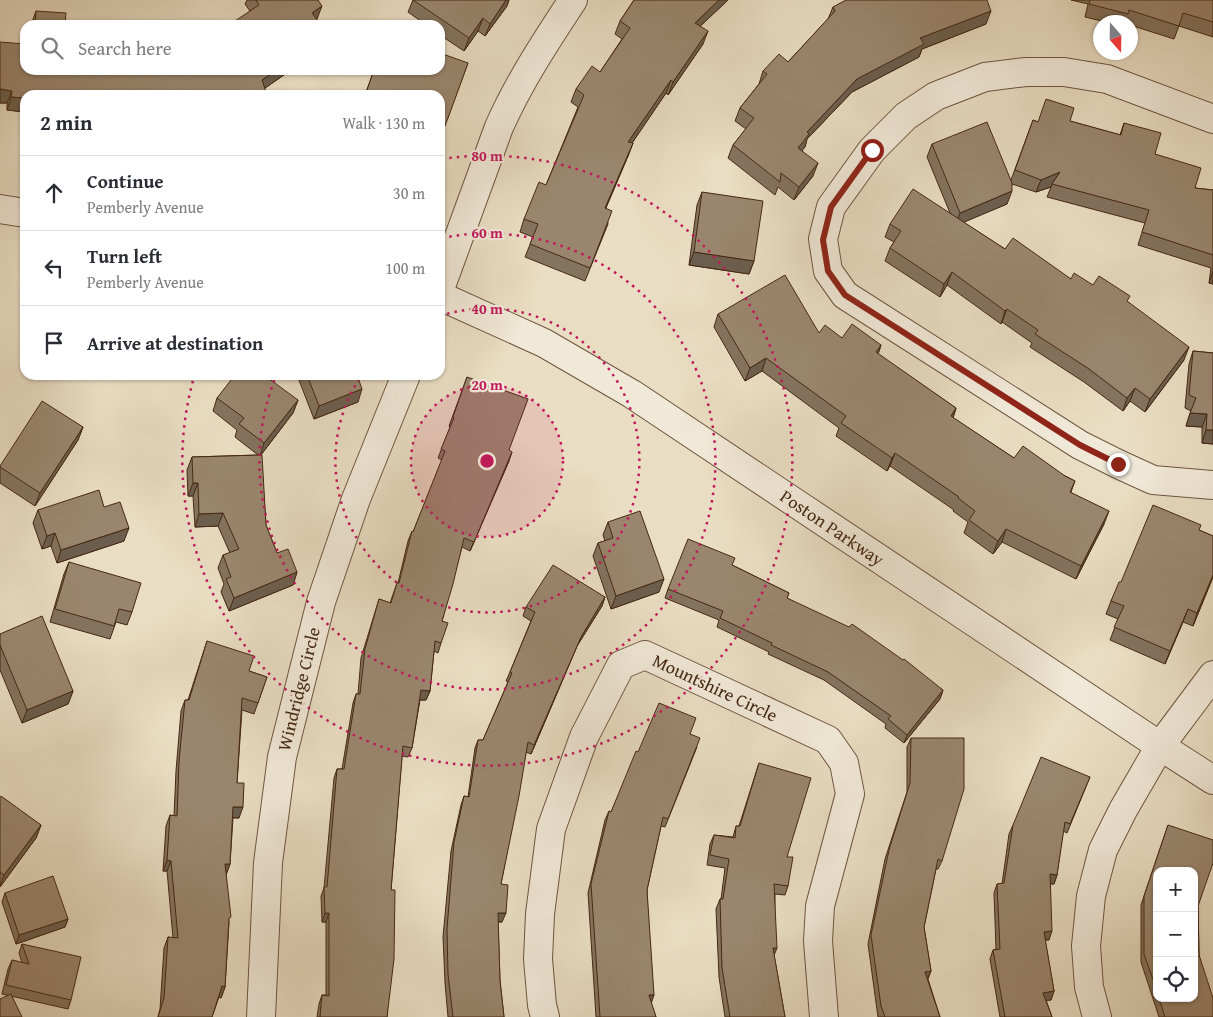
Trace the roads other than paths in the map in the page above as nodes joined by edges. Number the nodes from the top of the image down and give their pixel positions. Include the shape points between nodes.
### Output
1 (573, 0) edge
2 (1213, 119) edge
3 (0, 209) edge
4 (20, 212) edge
5 (445, 275) edge
6 (445, 298) edge
7 (404, 380) edge
8 (1213, 485) edge
9 (1213, 675) edge
10 (1160, 746) junction
11 (1213, 780) edge
12 (261, 1017) edge
13 (545, 1017) edge
14 (824, 1017) edge
15 (1097, 1017) edge

1 - 5 street via 511,101
2 - 8 street via 1107,79 1064,72 1026,72 985,78 936,96 906,116 872,150 831,207 823,240 828,271 845,295 1080,445 1153,480
3 - 4 street
6 - 10 street, Poston Parkway via 544,343 632,394
7 - 12 street, Windridge Circle via 356,499 320,602 282,757 268,863
9 - 10 street
10 - 11 street, Poston Parkway
10 - 15 street via 1103,850 1091,896 1086,946 1089,986
13 - 14 street, Mountshire Circle via 538,959 551,829 584,737 621,665 645,656 828,740 844,762 850,794 820,906 818,941

